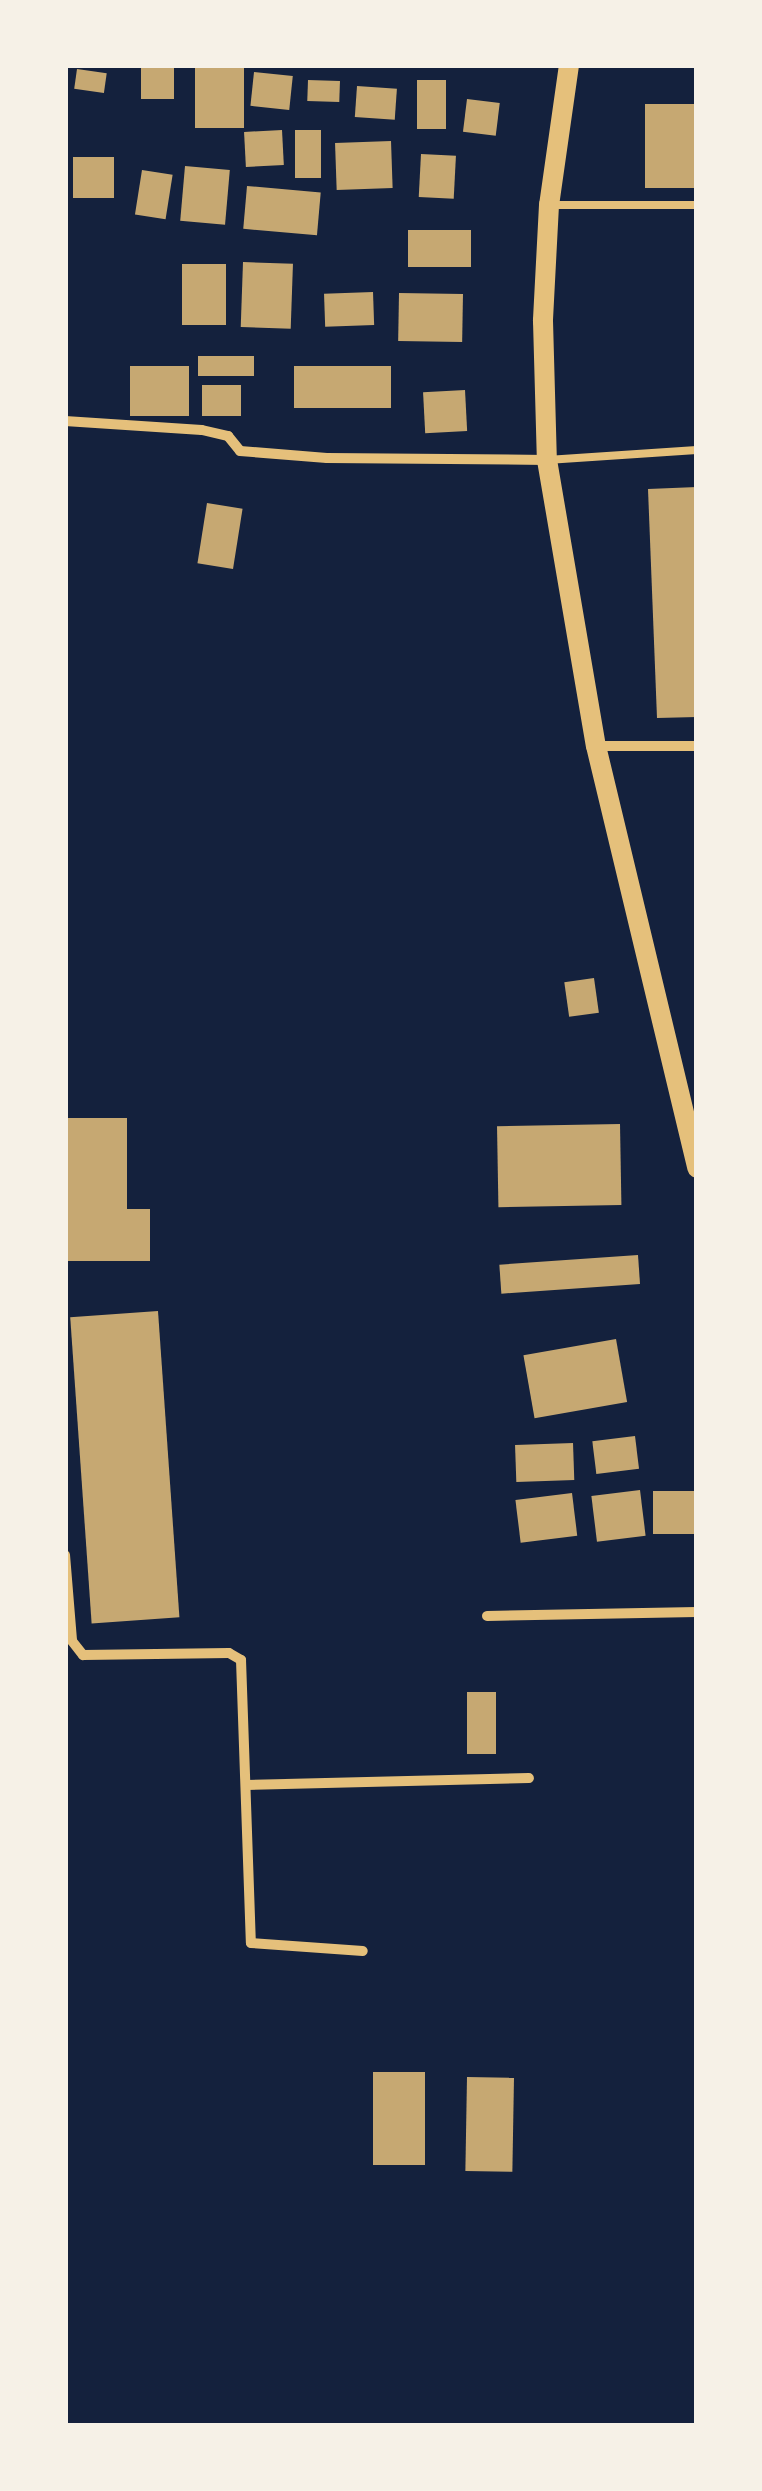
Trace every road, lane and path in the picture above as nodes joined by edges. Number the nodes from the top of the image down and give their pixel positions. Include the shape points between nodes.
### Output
1 (570, 65) edge
2 (697, 204) edge
3 (549, 205) junction
4 (65, 422) edge
5 (697, 450) edge
6 (547, 460) junction
7 (596, 746) junction
8 (697, 746) edge
9 (697, 1168) edge
10 (65, 1555) edge
11 (697, 1612) edge
12 (487, 1616) dead end
13 (530, 1778) dead end
14 (247, 1785) junction
15 (363, 1951) dead end

1 - 3 main road
2 - 3 lane
3 - 6 main road via 543,320
4 - 6 street via 202,430 228,436 240,451 327,458
5 - 6 lane
6 - 7 main road
7 - 8 street
7 - 9 main road
10 - 14 street via 72,1641 83,1655 229,1653 242,1660
11 - 12 street
13 - 14 street
14 - 15 street via 251,1943

